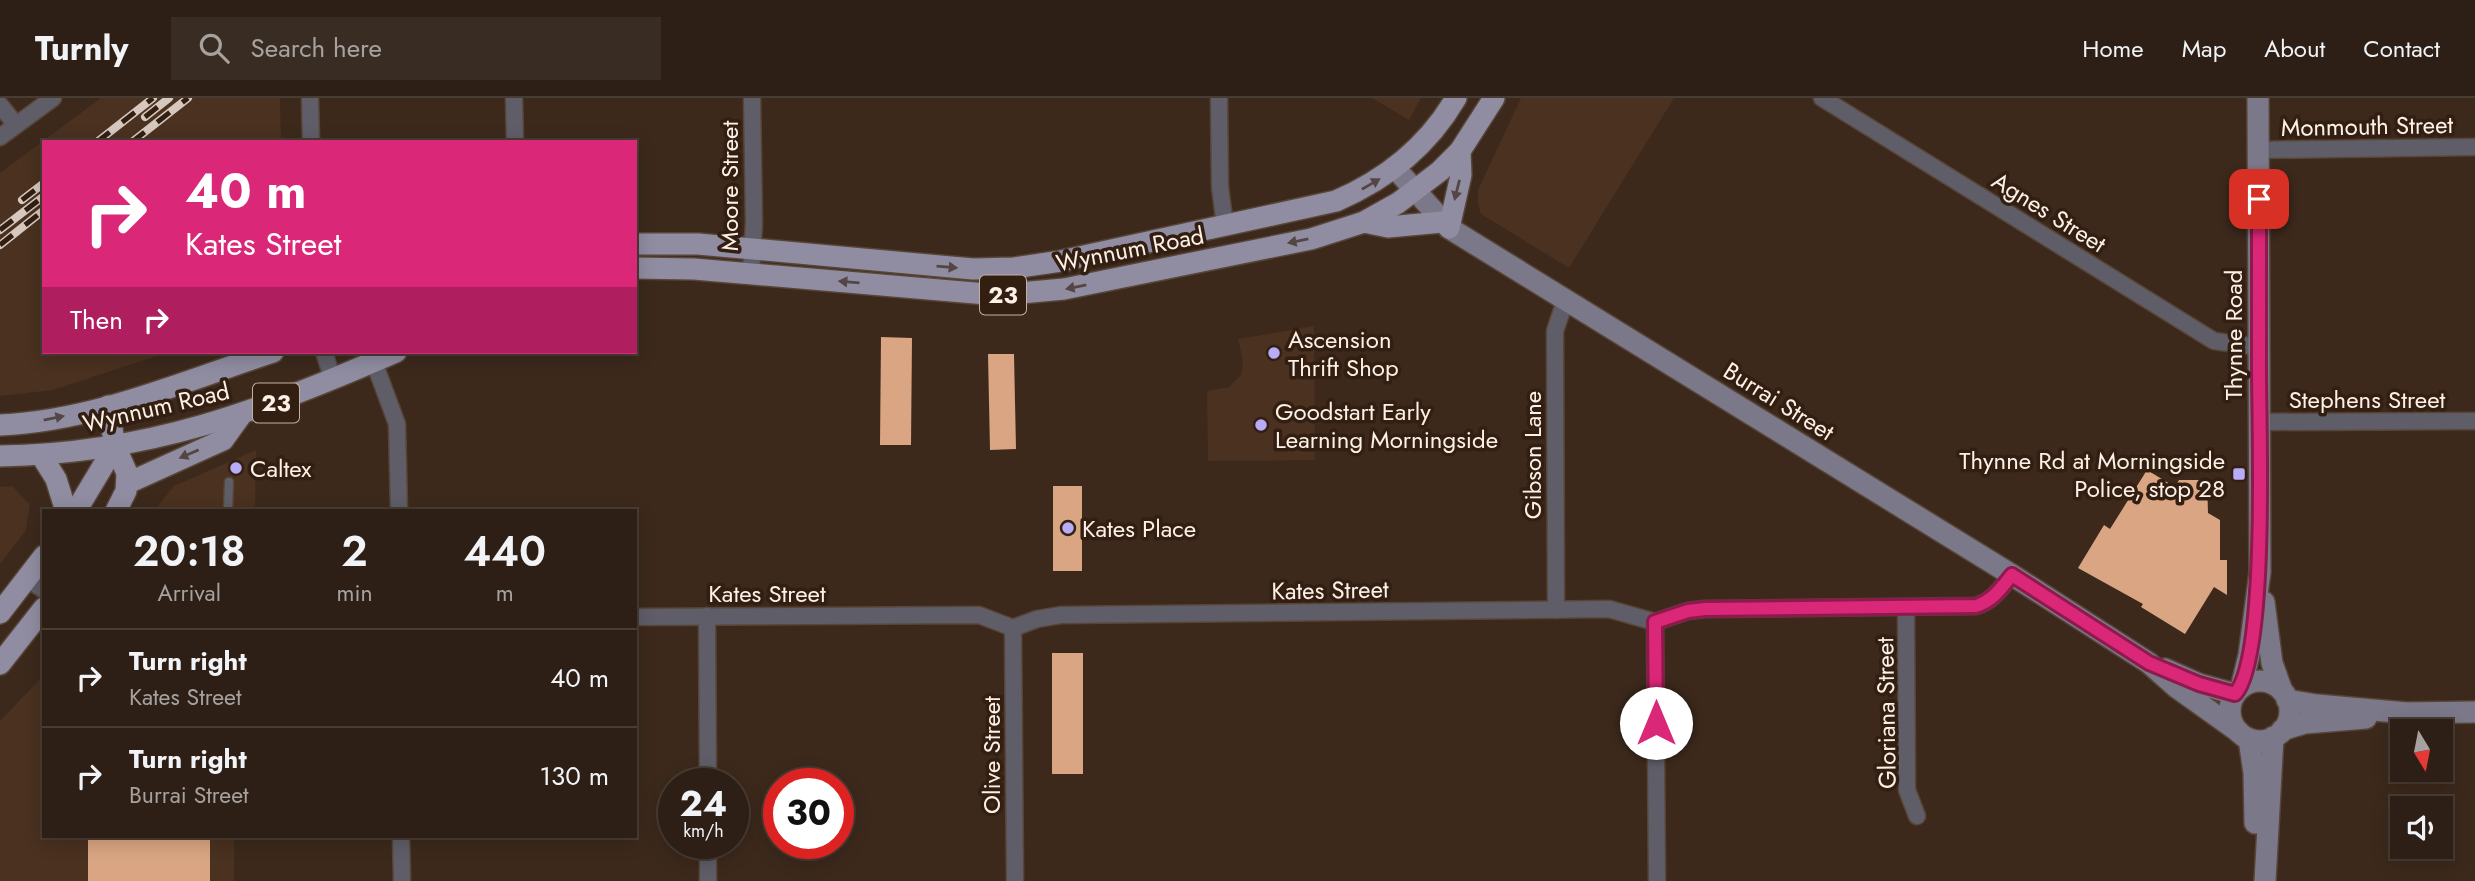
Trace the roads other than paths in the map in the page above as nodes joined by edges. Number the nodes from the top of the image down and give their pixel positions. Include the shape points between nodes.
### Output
1 (53, 98) edge
2 (310, 98) edge
3 (514, 98) edge
4 (752, 98) edge
5 (1219, 98) edge
6 (1456, 98) edge
7 (1494, 98) edge
8 (1822, 98) edge
9 (2258, 98) edge
10 (0, 104) edge
11 (16, 125) junction
12 (0, 137) edge
13 (311, 140) edge
14 (515, 140) edge
15 (2475, 147) edge
16 (2259, 150) junction
17 (1460, 151) junction
18 (1395, 169) junction
19 (1415, 192) junction
20 (1364, 222) junction
21 (1446, 225) junction
22 (1225, 226) junction
23 (637, 244) edge
24 (753, 249) junction
25 (637, 268) edge
26 (751, 273) junction
27 (1565, 301) junction
28 (2259, 347) junction
29 (266, 354) edge
30 (325, 354) edge
31 (372, 357) edge
32 (333, 380) junction
33 (108, 406) junction
34 (241, 415) junction
35 (2475, 421) edge
36 (2260, 422) junction
37 (0, 425) edge
38 (115, 446) junction
39 (41, 455) junction
40 (0, 456) edge
41 (128, 482) junction
42 (229, 482) dead end
43 (65, 509) edge
44 (77, 509) edge
45 (117, 509) edge
46 (228, 509) edge
47 (399, 509) edge
48 (42, 562) edge
49 (2260, 572) junction
50 (2012, 575) junction
51 (35, 584) edge
52 (1906, 608) junction
53 (1556, 610) junction
54 (42, 611) edge
55 (0, 613) edge
56 (707, 616) junction
57 (637, 617) edge
58 (1655, 622) junction
59 (1013, 628) junction
60 (2149, 663) junction
61 (0, 664) edge
62 (2238, 691) junction
63 (2284, 695) junction
64 (2475, 712) edge
65 (2407, 713) junction
66 (2278, 734) junction
67 (2244, 735) junction
68 (708, 768) edge
69 (1917, 816) dead end
70 (401, 838) edge
71 (708, 859) edge
72 (402, 881) edge
73 (708, 881) edge
74 (1015, 881) edge
75 (1657, 881) edge
76 (2262, 881) edge

1 - 11 street
2 - 13 street
3 - 14 street
4 - 24 street, Moore Street
5 - 22 street
6 - 18 main road, Wynnum Road / 23 via 1433,132
7 - 17 main road, Wynnum Road / 23
8 - 28 street, Agnes Street via 2214,341
9 - 16 street, Thynne Road
10 - 11 street
11 - 12 street
15 - 16 street, Monmouth Street
16 - 28 street, Thynne Road
17 - 19 main road, Wynnum Road / 23
17 -> 21 main road via 1461,175
18 - 19 street, Burrai Street
22 -> 18 main road, Wynnum Road / 23 via 1336,201
19 - 20 main road, Wynnum Road / 23
19 - 21 street, Burrai Street
20 - 21 main road via 1388,227
20 -> 26 main road, Wynnum Road / 23 via 1311,239 1040,293 998,295
21 - 27 street, Burrai Street
24 -> 22 main road, Wynnum Road / 23 via 973,269 1014,268
23 - 24 main road, Wynnum Road / 23
24 - 26 street, Moore Street
25 - 26 main road, Wynnum Road / 23
27 - 50 street, Burrai Street
27 - 53 street, Gibson Lane via 1555,331
28 - 36 street, Thynne Road
29 - 33 main road, Wynnum Road / 23
30 - 32 street
31 - 32 main road, Wynnum Road / 23
31 - 47 street via 397,424
32 - 34 main road, Wynnum Road / 23
37 -> 33 main road, Wynnum Road / 23
33 - 38 main road
34 - 38 main road, Wynnum Road / 23
34 -> 41 main road via 223,440
35 - 36 street, Stephens Street
36 - 49 street, Thynne Road
38 - 39 main road, Wynnum Road / 23
38 - 41 main road
38 - 44 main road
39 - 40 main road, Wynnum Road / 23
39 - 43 main road via 56,479
41 - 45 main road
42 - 46 lane
48 - 51 main road
49 - 62 street, Thynne Road via 2249,655
49 - 63 street, Thynne Road via 2272,663
50 - 52 street via 1985,603 1976,606
50 - 60 street, Burrai Street
51 - 55 main road
52 - 58 street via 1705,609
52 - 69 street, Gloriana Street via 1907,790
53 - 58 street, Kates Street via 1620,610
53 - 59 street, Kates Street via 1061,615
54 - 61 main road
56 - 57 street, Kates Street
56 - 59 street, Kates Street via 979,615
56 - 68 street
58 - 75 street
59 - 74 street, Olive Street
60 - 62 street, Burrai Street via 2199,684
60 - 67 street, Burrai Street
62 - 63 street via 2249,683 2266,682
62 - 67 street via 2230,714
63 - 65 street via 2316,705
63 - 66 street via 2289,715
64 - 65 street
65 - 66 street via 2305,723
66 - 67 street via 2265,740
66 - 76 street
67 - 76 street via 2254,773 2256,850
70 - 72 street
71 - 73 street

